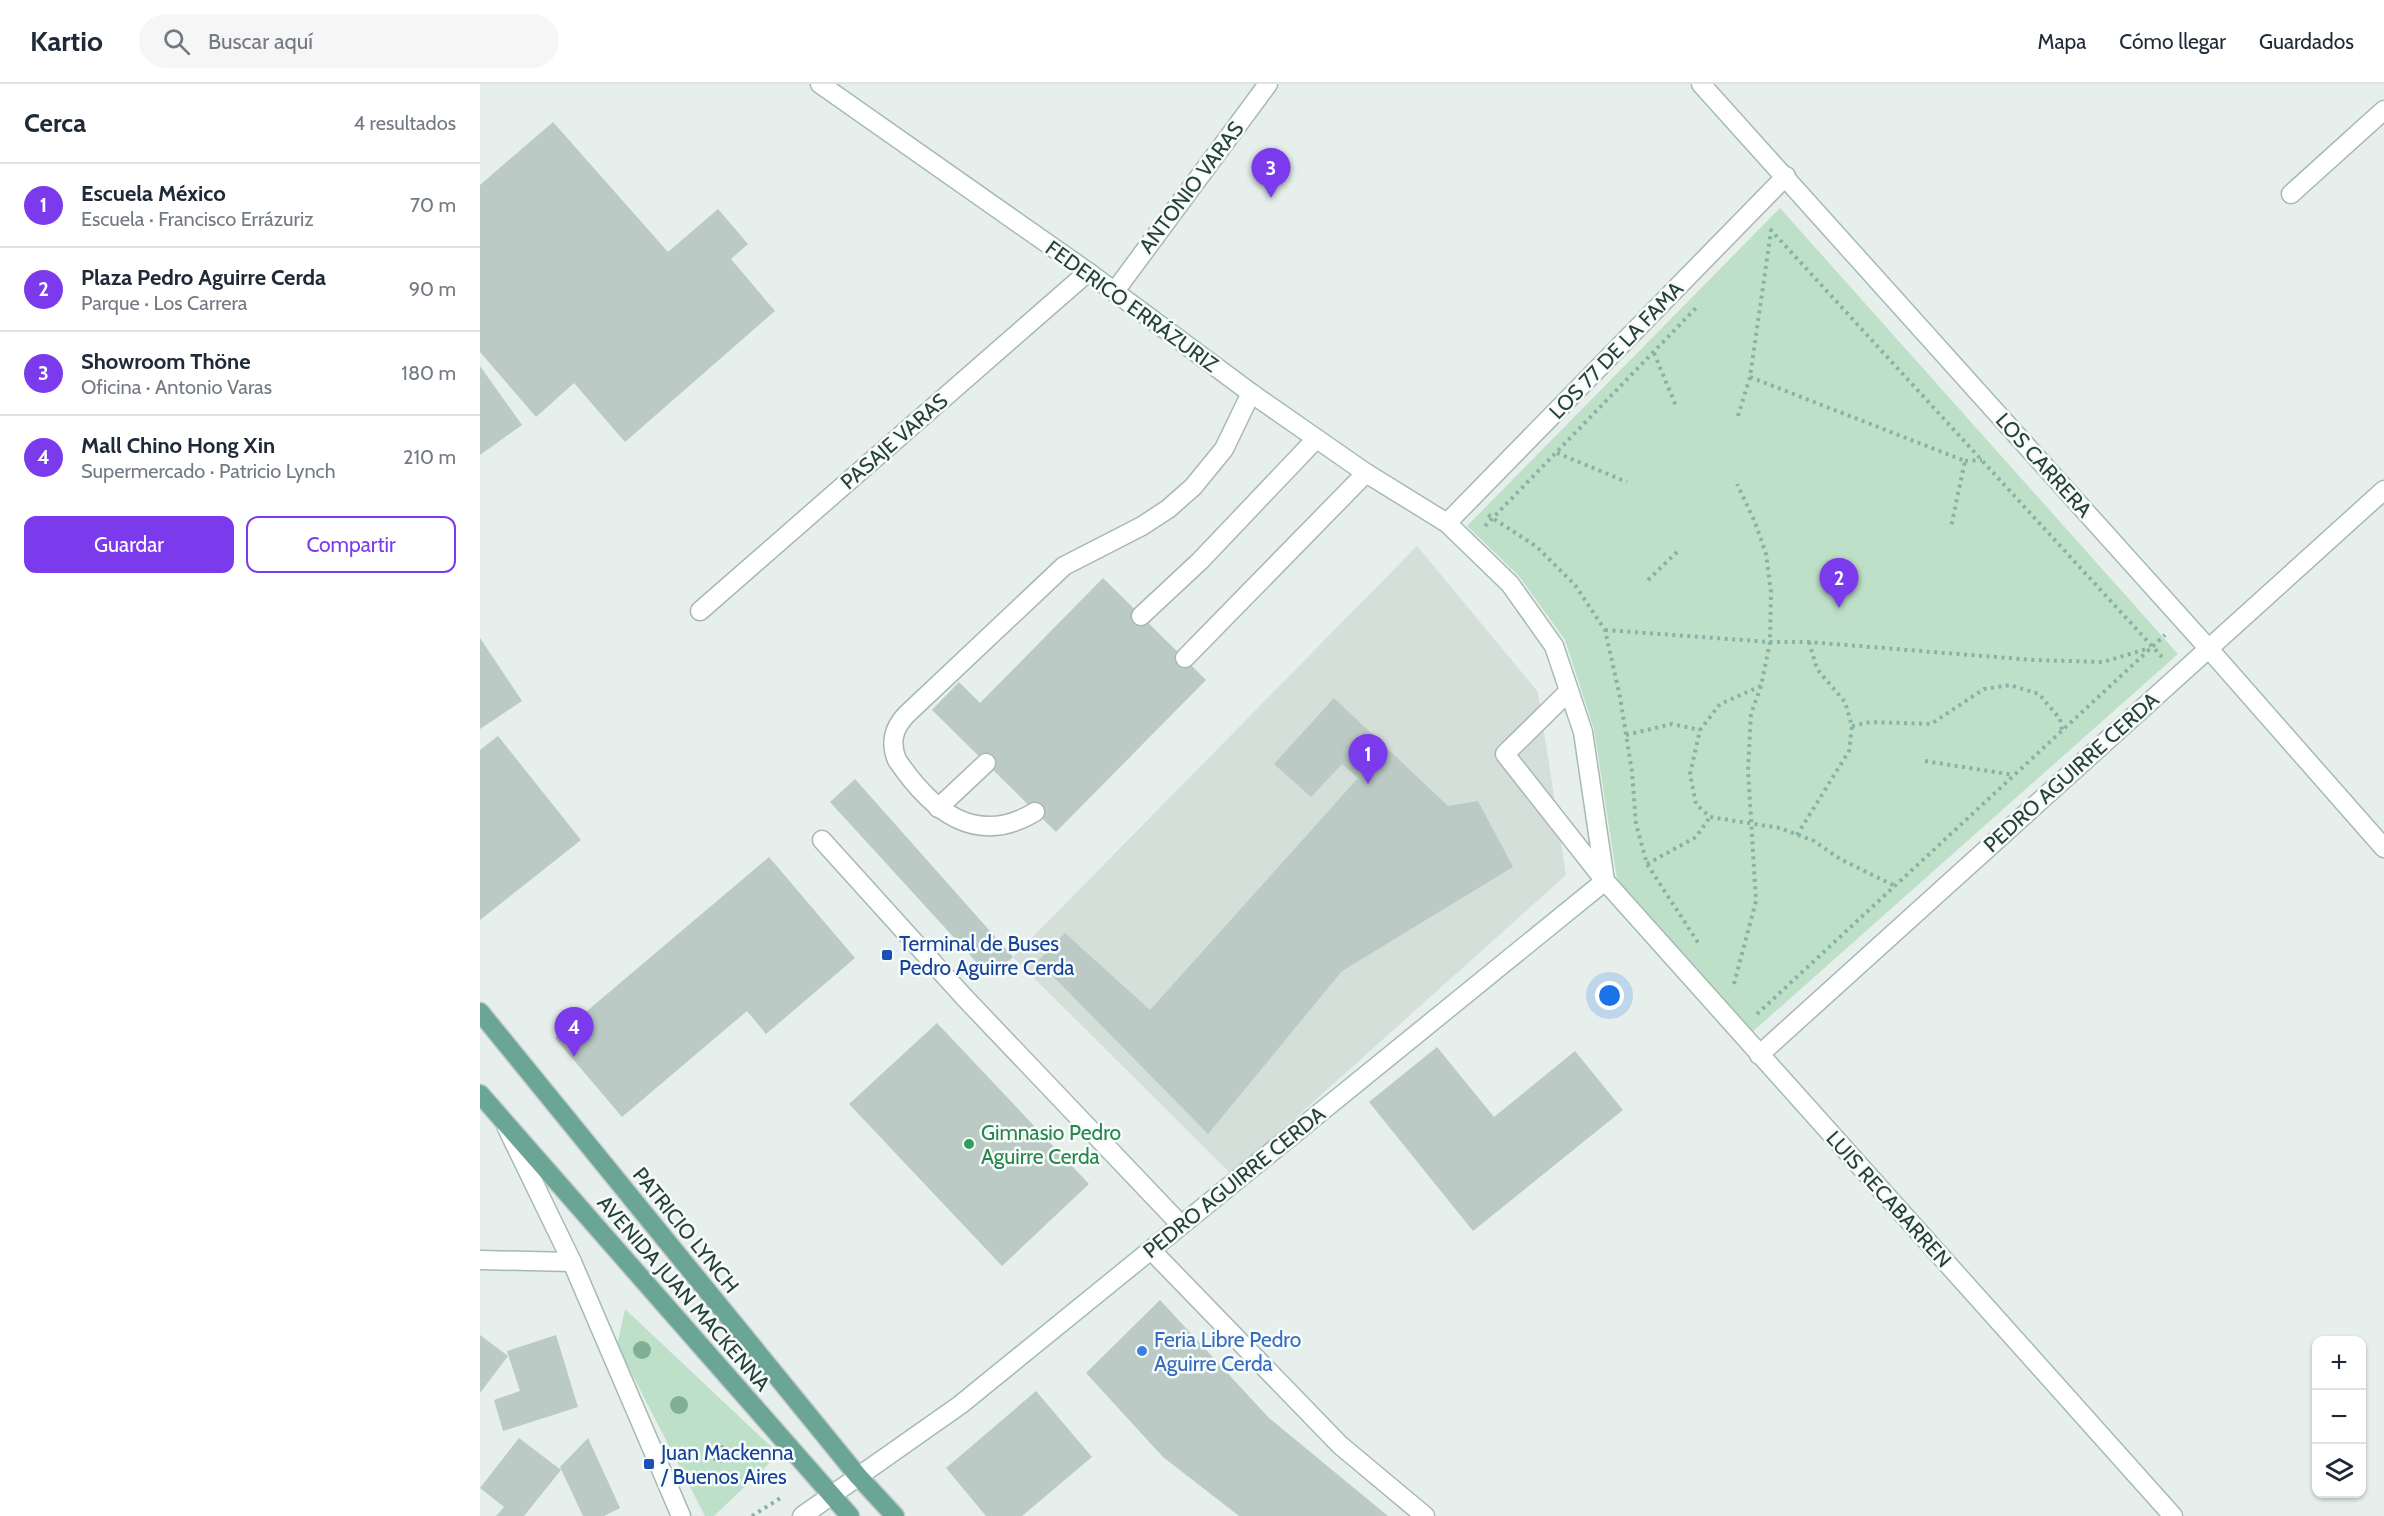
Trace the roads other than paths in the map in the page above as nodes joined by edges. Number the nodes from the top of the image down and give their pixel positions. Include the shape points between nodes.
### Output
1 (820, 84) edge
2 (1268, 84) edge
3 (1701, 84) edge
4 (2384, 110) edge
5 (1786, 176) junction
6 (2291, 194) dead end
7 (1088, 272) junction
8 (1115, 291) junction
9 (1251, 393) junction
10 (1316, 439) junction
11 (1366, 473) junction
12 (2384, 490) edge
13 (1447, 524) junction
14 (700, 610) dead end
15 (1141, 616) dead end
16 (2209, 649) junction
17 (1185, 658) dead end
18 (1569, 691) junction
19 (986, 763) dead end
20 (938, 808) junction
21 (1035, 812) dead end
22 (822, 840) dead end
23 (2384, 848) edge
24 (1605, 881) junction
25 (480, 1012) edge
26 (1759, 1054) junction
27 (480, 1094) edge
28 (503, 1121) junction
29 (1181, 1225) junction
30 (1151, 1250) junction
31 (488, 1260) edge
32 (573, 1262) junction
33 (480, 1274) edge
34 (858, 1476) junction
35 (839, 1509) edge
36 (681, 1516) edge
37 (802, 1516) edge
38 (895, 1516) edge
39 (1425, 1516) edge
40 (2173, 1516) edge

1 - 7 street, FEDERICO ERRÁZURIZ
2 - 8 street, ANTONIO VARAS
3 - 5 street, LOS CARRERA
4 - 6 street
5 - 13 street, LOS 77 DE LA FAMA
5 - 16 street, LOS CARRERA
7 - 8 street, FEDERICO ERRÁZURIZ
7 - 14 street, PASAJE VARAS
8 - 9 street, FEDERICO ERRÁZURIZ
9 - 10 street, FEDERICO ERRÁZURIZ
9 - 20 street via 1224,449 1193,487 1142,526 1064,566 899,723 893,742 897,760
10 - 11 street, FEDERICO ERRÁZURIZ
10 - 15 street via 1200,561
11 - 13 street, FEDERICO ERRÁZURIZ
11 - 17 street
12 - 16 street, PEDRO AGUIRRE CERDA
13 - 18 street, FEDERICO ERRÁZURIZ via 1509,584 1554,646
16 - 23 street, LOS CARRERA
16 - 26 street, PEDRO AGUIRRE CERDA
18 - 24 street, FEDERICO ERRÁZURIZ via 1583,732
18 - 24 street, LUIS RECABARREN via 1505,754
19 - 20 street
20 - 21 street via 979,827 1010,824
22 - 29 street via 964,997
24 - 26 street, LUIS RECABARREN
24 - 29 street, PEDRO AGUIRRE CERDA
25 - 34 main road, PATRICIO LYNCH
26 - 40 street, LUIS RECABARREN
27 - 28 main road, AVENIDA JUAN MACKENNA
28 - 32 street, AVENIDA JUAN MACKENNA
28 - 35 main road, AVENIDA JUAN MACKENNA
29 - 30 street, PEDRO AGUIRRE CERDA
30 - 34 street, PEDRO AGUIRRE CERDA via 960,1405
30 - 39 street via 1340,1445
31 - 32 street
31 - 33 street
32 - 36 street, AVENIDA JUAN MACKENNA
34 - 35 street, PEDRO AGUIRRE CERDA
34 - 38 main road, PATRICIO LYNCH
35 - 37 street, PEDRO AGUIRRE CERDA

